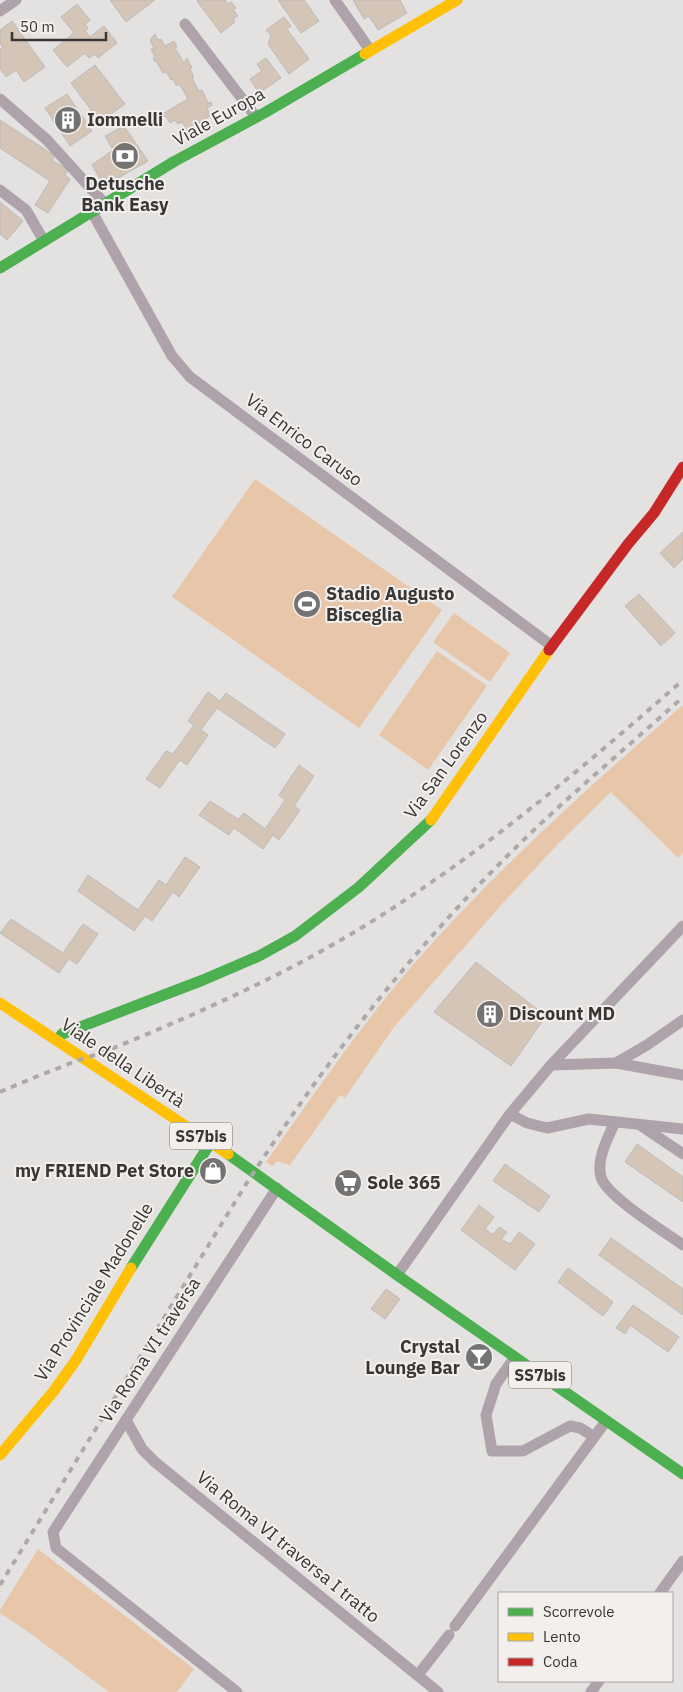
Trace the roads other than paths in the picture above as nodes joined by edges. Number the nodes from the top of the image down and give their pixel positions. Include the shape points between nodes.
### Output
1 (16, 0) edge
2 (335, 0) edge
3 (457, 0) edge
4 (0, 11) edge
5 (185, 24) dead end
6 (370, 50) junction
7 (0, 99) edge
8 (256, 117) junction
9 (0, 190) edge
10 (105, 204) junction
11 (92, 212) junction
12 (44, 241) junction
13 (0, 268) edge
14 (683, 467) edge
15 (552, 646) junction
16 (683, 926) edge
17 (0, 1004) edge
18 (683, 1020) edge
19 (76, 1030) junction
20 (57, 1040) junction
21 (67, 1047) junction
22 (616, 1063) junction
23 (551, 1064) junction
24 (683, 1075) edge
25 (510, 1114) junction
26 (615, 1122) junction
27 (639, 1124) junction
28 (683, 1129) edge
29 (211, 1142) junction
30 (683, 1154) edge
31 (277, 1188) junction
32 (683, 1245) edge
33 (398, 1275) junction
34 (515, 1357) junction
35 (126, 1420) junction
36 (606, 1421) junction
37 (593, 1436) junction
38 (0, 1455) edge
39 (683, 1474) edge
40 (683, 1561) edge
41 (661, 1592) edge
42 (418, 1675) junction
43 (237, 1692) edge
44 (438, 1692) edge

1 - 4 street
2 - 6 street
3 - 6 main road, Viale Europa
5 - 8 street
6 - 8 main road, Viale Europa
7 - 10 street via 47,140
8 - 10 main road, Viale Europa
9 - 12 street via 26,210
10 - 11 main road, Viale Europa
11 - 12 main road, Viale Europa
11 - 15 street, Via Enrico Caruso via 172,356 190,377
12 - 13 main road, Viale Europa
14 - 15 main road, Via San Lorenzo via 654,513
15 - 19 main road, Via San Lorenzo via 428,824 358,887 295,936 259,956
16 - 23 street
17 - 20 main road, Viale della Libertà / SS7bis
18 - 22 street
19 - 20 main road, Via San Lorenzo via 62,1034
19 - 21 street
20 - 21 main road, Viale della Libertà / SS7bis
21 - 29 main road, Viale della Libertà / SS7bis
22 - 23 street
22 - 24 street
23 - 25 street
25 - 26 street via 547,1128 589,1120
25 - 33 street
26 - 27 street
26 - 32 street via 600,1158 601,1178 615,1196
27 - 28 street
27 - 30 street
29 - 31 main road, Viale della Libertà / SS7bis
29 - 38 main road, Via Provinciale Madonelle via 149,1237 76,1360
31 - 33 main road, Viale della Libertà / SS7bis
31 - 35 street, Via Roma VI traversa
33 - 34 main road, SS7bis
34 - 36 main road, SS7bis
34 - 37 street via 496,1384 486,1415 492,1451 523,1451 570,1426
35 - 42 street, Via Roma VI traversa I tratto via 142,1448 155,1462
35 - 43 street, Via Roma VI traversa via 53,1532 56,1548
36 - 37 street
36 - 39 main road, SS7bis
37 - 42 street
40 - 41 street
42 - 44 street, Via Roma VI traversa I tratto

